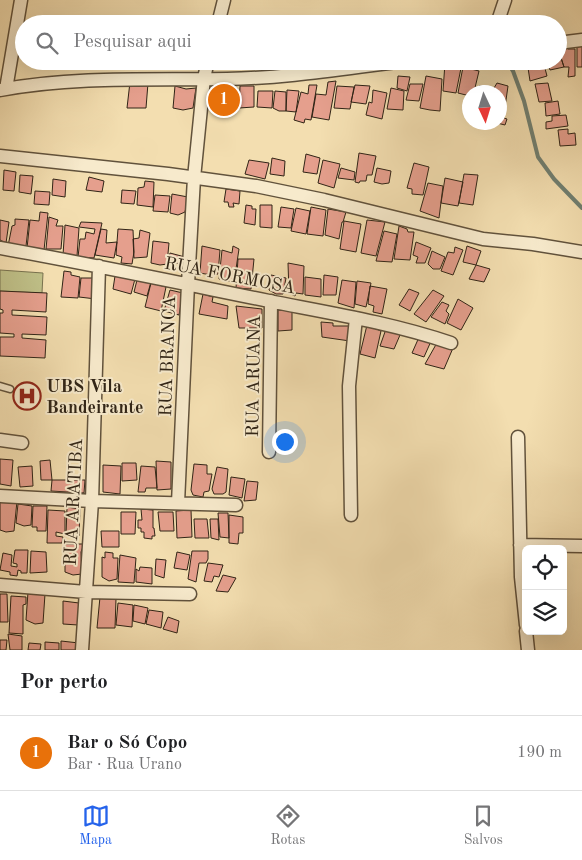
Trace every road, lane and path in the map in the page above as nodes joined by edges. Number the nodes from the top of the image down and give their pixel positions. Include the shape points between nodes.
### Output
1 (20, 0) edge
2 (224, 0) edge
3 (505, 0) edge
4 (17, 15) edge
5 (220, 15) edge
6 (500, 15) edge
7 (15, 26) edge
8 (582, 40) edge
9 (567, 42) edge
10 (206, 70) edge
11 (329, 70) edge
12 (204, 78) junction
13 (3, 89) edge
14 (0, 156) edge
15 (194, 178) junction
16 (0, 248) edge
17 (582, 252) edge
18 (99, 266) junction
19 (188, 284) junction
20 (271, 301) junction
21 (356, 318) junction
22 (451, 343) dead end
23 (0, 386) edge
24 (10, 389) dead end
25 (518, 437) dead end
26 (0, 440) edge
27 (22, 443) dead end
28 (269, 452) dead end
29 (0, 496) edge
30 (92, 501) junction
31 (178, 503) junction
32 (236, 505) dead end
33 (351, 515) dead end
34 (520, 545) junction
35 (582, 546) edge
36 (0, 585) edge
37 (522, 590) edge
38 (86, 592) junction
39 (190, 594) dead end
40 (526, 635) edge
41 (82, 650) edge
42 (528, 650) edge

1 - 4 street
2 - 5 street
3 - 6 street
7 - 13 street
8 - 9 street
10 - 12 street, RUA BRANCA
11 - 12 street via 262,78
12 - 13 street via 128,79
12 - 15 street, RUA BRANCA
14 - 15 street
15 - 17 street via 256,186 483,239
15 - 19 street, RUA BRANCA
16 - 18 street, RUA FORMOSA
18 - 19 street, RUA FORMOSA
18 - 30 street, RUA ARATIBA
19 - 20 street, RUA FORMOSA
19 - 31 street, RUA BRANCA
20 - 21 street, RUA FORMOSA
20 - 28 street, RUA ARUANA
21 - 22 street, RUA FORMOSA
21 - 33 street via 349,386
23 - 24 lane
25 - 34 street
26 - 27 street
29 - 30 street
30 - 31 street
30 - 38 street, RUA ARATIBA
31 - 32 street
34 - 35 street
34 - 37 street
36 - 38 street
38 - 39 street
38 - 41 street, RUA ARATIBA
40 - 42 street

